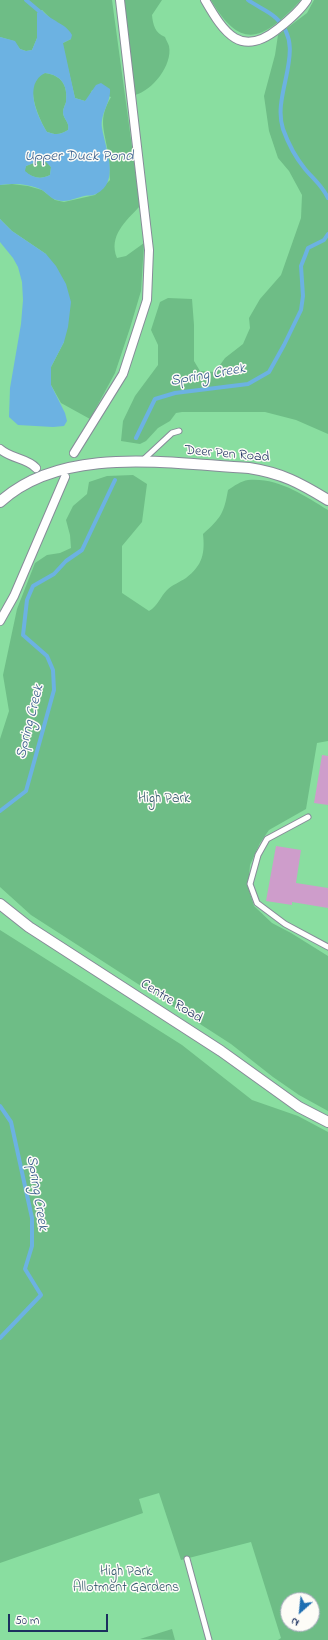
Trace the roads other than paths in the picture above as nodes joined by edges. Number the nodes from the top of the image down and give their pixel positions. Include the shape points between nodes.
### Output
1 (120, 0) edge
2 (205, 0) edge
3 (307, 0) edge
4 (179, 432) dead end
5 (0, 449) edge
6 (74, 453) dead end
7 (141, 462) junction
8 (36, 468) dead end
9 (65, 477) dead end
10 (328, 500) edge
11 (0, 502) edge
12 (0, 621) edge
13 (308, 817) dead end
14 (0, 904) edge
15 (328, 947) edge
16 (328, 1122) edge
17 (186, 1559) dead end
18 (209, 1640) edge

1 - 6 street via 149,250 147,300 123,374
2 - 3 street via 224,29 235,39 253,42 276,31
4 - 7 lane, Deer Pen Road via 172,433
5 - 8 street via 17,460 30,462
7 - 10 street, Deer Pen Road via 269,471 299,483
7 - 11 street, Deer Pen Road via 106,461 80,464 44,476
9 - 12 street via 14,596
13 - 15 lane via 267,839 258,855 250,884 257,903 285,924
14 - 16 street, Centre Road via 29,927 221,1050 298,1107
17 - 18 lane

